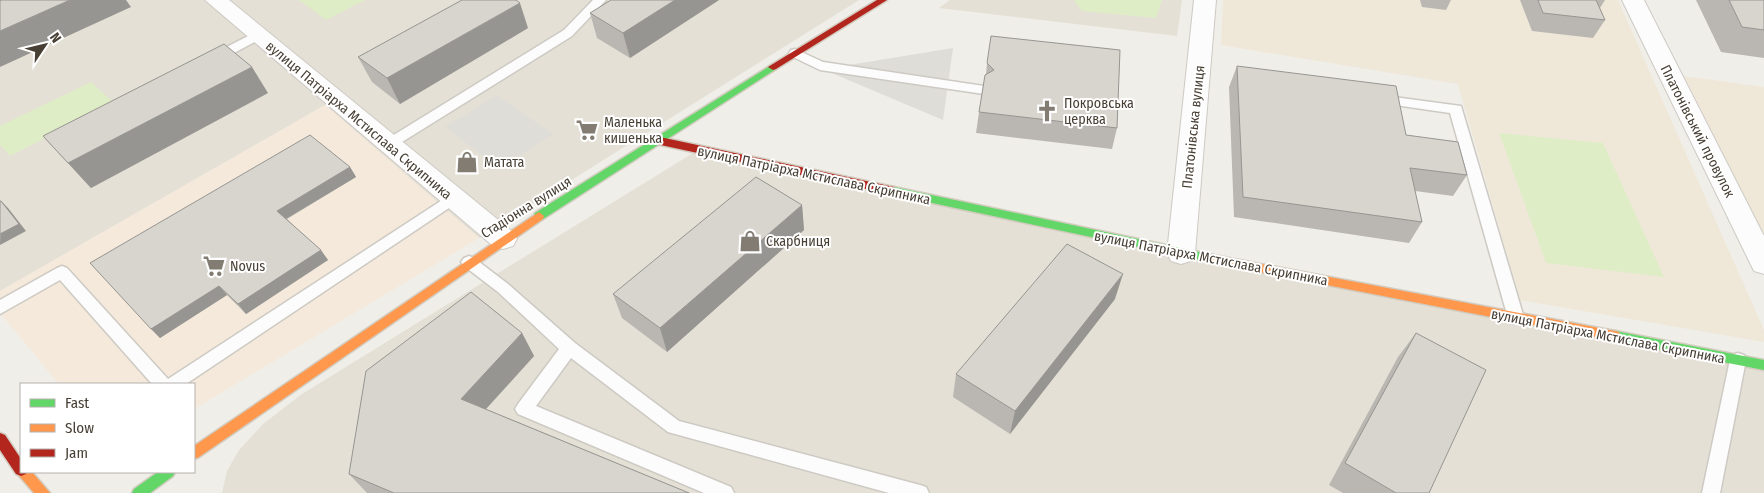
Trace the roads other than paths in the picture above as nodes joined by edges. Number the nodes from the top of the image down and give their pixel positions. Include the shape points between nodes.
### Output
1 (216, 0) edge
2 (600, 0) edge
3 (882, 0) edge
4 (1205, 0) edge
5 (1633, 0) edge
6 (258, 35) junction
7 (795, 53) junction
8 (200, 66) edge
9 (984, 90) edge
10 (1364, 97) edge
11 (660, 141) junction
12 (389, 144) junction
13 (453, 198) junction
14 (503, 239) junction
15 (1181, 253) junction
16 (469, 262) junction
17 (1764, 263) edge
18 (0, 308) edge
19 (1516, 318) junction
20 (569, 348) junction
21 (1738, 360) junction
22 (1764, 365) edge
23 (161, 383) edge
24 (175, 383) edge
25 (0, 439) edge
26 (195, 452) edge
27 (20, 468) edge
28 (24, 473) edge
29 (167, 473) edge
30 (43, 493) edge
31 (139, 493) edge
32 (725, 493) edge
33 (920, 493) edge
34 (1711, 493) edge

1 - 6 street, вулиця Патріарха Мстислава Скрипника
2 - 12 lane via 568,33
3 - 7 street, Стадіонна вулиця
4 - 15 street, Платонівська вулиця
5 - 17 street, Платонівський провулок
6 - 8 lane
6 - 12 street, вулиця Патріарха Мстислава Скрипника
7 - 9 lane via 820,66
7 - 11 street, Стадіонна вулиця
10 - 19 lane via 1456,109
11 - 14 street, Стадіонна вулиця
11 - 15 street, вулиця Патріарха Мстислава Скрипника
12 - 13 street, вулиця Патріарха Мстислава Скрипника
13 - 14 street, вулиця Патріарха Мстислава Скрипника
13 - 24 lane
14 - 16 street, Стадіонна вулиця
15 - 19 street, вулиця Патріарха Мстислава Скрипника
16 - 20 lane
16 - 26 street, Стадіонна вулиця
18 - 23 lane via 62,272
19 - 21 street, вулиця Патріарха Мстислава Скрипника
20 - 32 lane via 524,409
20 - 33 lane via 674,427
21 - 22 street, вулиця Патріарха Мстислава Скрипника
21 - 34 lane
25 - 27 street
28 - 30 street
29 - 31 street

